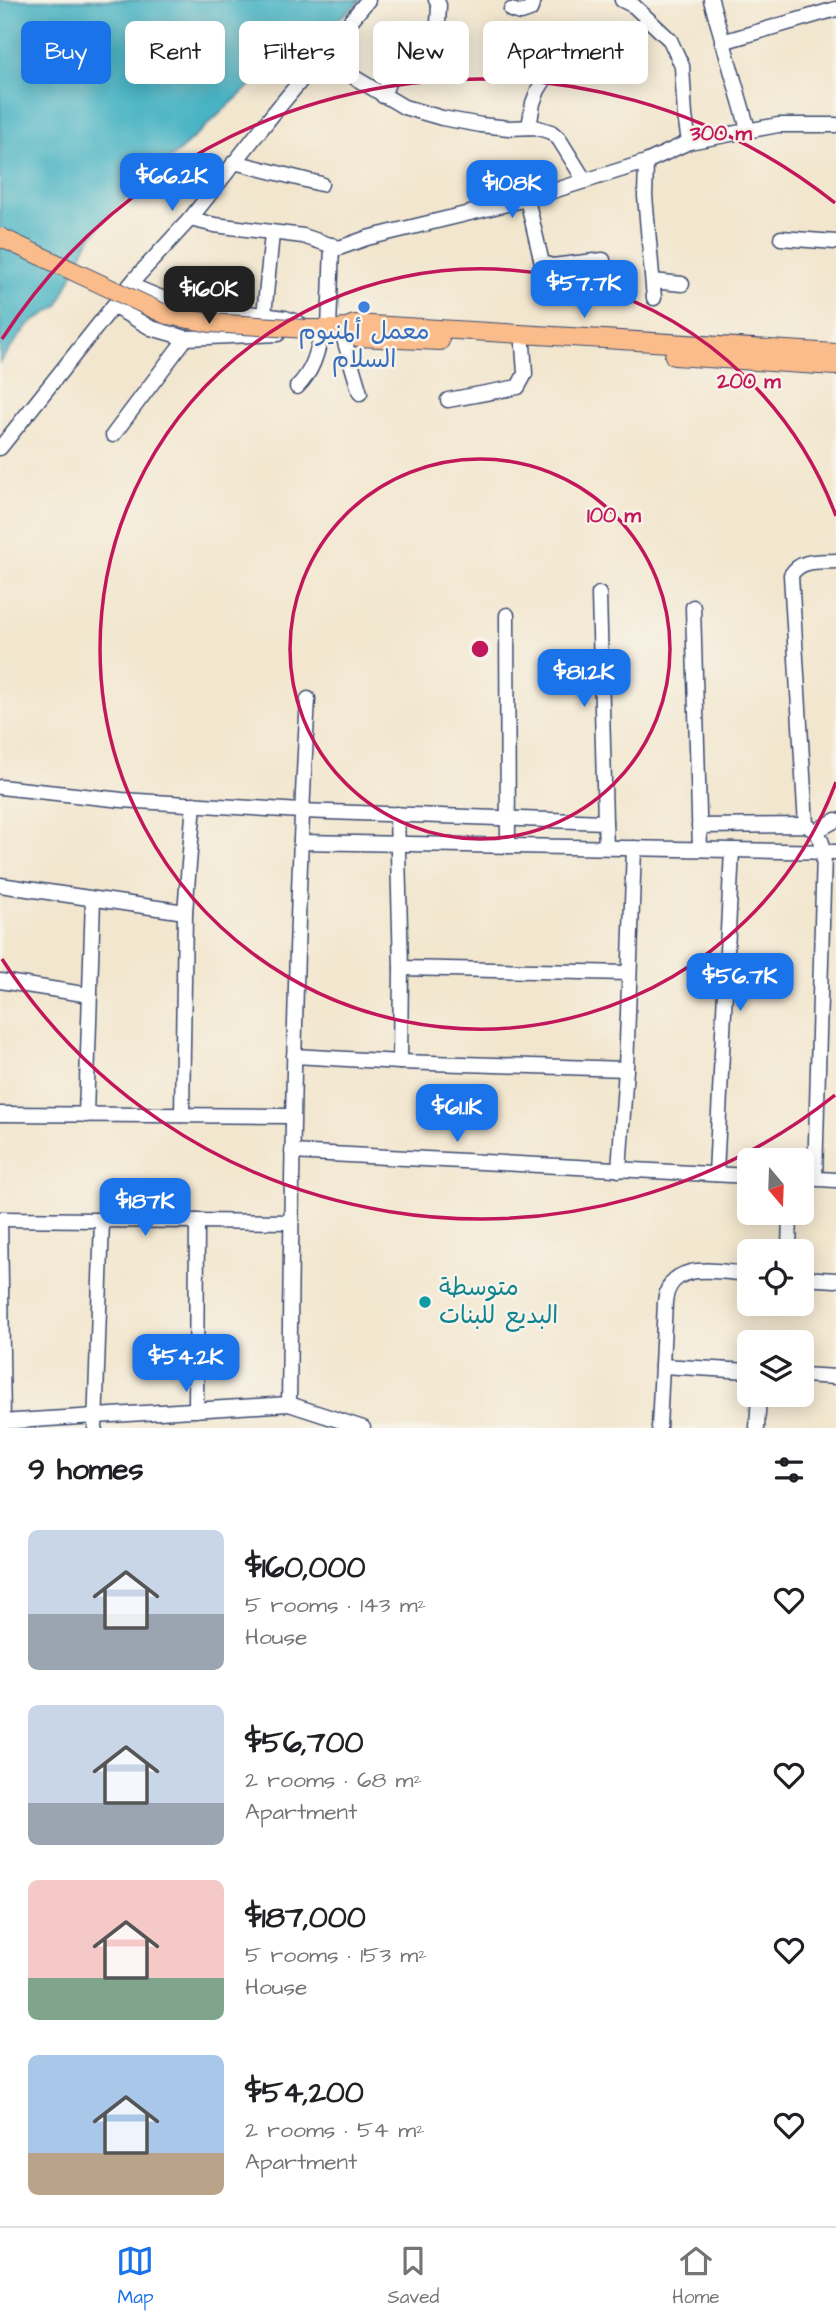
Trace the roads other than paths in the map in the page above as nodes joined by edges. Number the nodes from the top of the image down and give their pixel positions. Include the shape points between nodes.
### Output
1 (368, 0) edge
2 (436, 0) edge
3 (534, 0) edge
4 (622, 0) edge
5 (711, 0) edge
6 (836, 9) edge
7 (511, 10) dead end
8 (350, 21) edge
9 (436, 21) edge
10 (722, 42) junction
11 (359, 81) edge
12 (298, 84) edge
13 (388, 84) edge
14 (542, 84) edge
15 (383, 96) junction
16 (836, 125) edge
17 (529, 127) junction
18 (748, 129) junction
19 (689, 142) junction
20 (234, 162) junction
21 (646, 162) junction
22 (585, 181) junction
23 (321, 184) dead end
24 (527, 199) junction
25 (190, 219) junction
26 (272, 234) junction
27 (0, 237) edge
28 (781, 239) dead end
29 (836, 242) edge
30 (332, 245) junction
31 (603, 260) dead end
32 (653, 281) junction
33 (682, 284) dead end
34 (130, 285) junction
35 (654, 298) dead end
36 (113, 306) junction
37 (264, 315) junction
38 (325, 329) junction
39 (186, 338) junction
40 (523, 345) junction
41 (836, 353) edge
42 (836, 366) edge
43 (297, 387) dead end
44 (360, 393) dead end
45 (449, 400) dead end
46 (113, 435) dead end
47 (0, 448) edge
48 (836, 561) edge
49 (598, 594) dead end
50 (693, 607) dead end
51 (507, 615) dead end
52 (308, 699) dead end
53 (0, 787) edge
54 (194, 804) junction
55 (301, 811) junction
56 (397, 814) junction
57 (507, 818) junction
58 (836, 820) edge
59 (605, 822) junction
60 (699, 827) junction
61 (811, 828) junction
62 (301, 842) junction
63 (399, 844) junction
64 (508, 846) junction
65 (606, 848) junction
66 (634, 848) junction
67 (700, 849) junction
68 (732, 850) junction
69 (830, 852) edge
70 (0, 886) edge
71 (93, 899) junction
72 (185, 912) junction
73 (401, 968) junction
74 (629, 973) junction
75 (0, 981) edge
76 (90, 995) junction
77 (294, 1056) junction
78 (400, 1062) junction
79 (626, 1069) junction
80 (0, 1114) edge
81 (86, 1115) junction
82 (182, 1115) junction
83 (292, 1116) junction
84 (810, 1148) edge
85 (292, 1152) junction
86 (619, 1170) junction
87 (716, 1174) junction
88 (737, 1175) edge
89 (814, 1178) edge
90 (836, 1180) edge
91 (0, 1219) edge
92 (102, 1220) junction
93 (197, 1221) junction
94 (291, 1222) junction
95 (737, 1273) edge
96 (814, 1279) edge
97 (836, 1280) edge
98 (1, 1326) edge
99 (662, 1366) junction
100 (737, 1370) edge
101 (814, 1376) edge
102 (836, 1377) edge
103 (289, 1404) junction
104 (758, 1407) edge
105 (197, 1410) junction
106 (1, 1422) edge
107 (95, 1423) edge
108 (363, 1428) edge
109 (659, 1428) edge
110 (757, 1428) edge

1 - 8 street
2 - 9 street
3 - 7 street via 530,10
4 - 19 street via 670,40 682,66
5 - 10 street
6 - 10 street
10 - 18 street
11 - 15 street
12 - 20 street
13 - 15 street
14 - 17 street
15 - 17 street via 442,118
16 - 18 street
17 - 22 street via 551,132 559,139
18 - 19 street
19 - 21 street
20 - 23 street
20 - 25 street
21 - 22 street
21 - 32 street
22 - 24 street
24 - 30 street via 340,247
24 - 31 street via 542,263
25 - 26 street
25 - 34 street
26 - 30 street via 303,236
26 - 37 street
27 - 38 main road, bridge via 167,315 210,323
28 - 29 street
30 - 38 street
32 - 33 street
32 - 35 street
34 - 36 street
34 - 37 street via 174,303
36 - 39 street via 151,328
36 - 47 street
37 - 38 street
38 - 39 street
38 - 40 main road via 363,338
38 - 41 main road via 355,324
38 - 43 street via 314,365
38 - 44 street
39 - 46 street
40 - 42 main road
40 - 45 street via 525,374 518,387
48 - 61 street via 805,563 790,575
49 - 59 street
50 - 60 street
51 - 57 street
52 - 55 street
53 - 54 street
54 - 55 street
54 - 72 street
55 - 56 street
55 - 62 street
56 - 57 street
56 - 63 street
57 - 59 street
57 - 64 street
58 - 61 street
59 - 65 street
60 - 61 street
60 - 67 street
61 - 69 street
62 - 63 street
62 - 77 street
63 - 64 street
63 - 73 street
64 - 65 street
65 - 66 street
66 - 67 street
66 - 74 street
67 - 68 street
68 - 69 street
68 - 87 street
69 - 84 street
70 - 71 street
71 - 72 street
71 - 76 street
72 - 82 street
73 - 74 street
73 - 78 street
74 - 79 street
75 - 76 street
76 - 81 street
77 - 78 street
77 - 83 street
78 - 79 street
79 - 86 street
80 - 81 street
81 - 82 street
82 - 83 street
83 - 85 street
85 - 86 street
85 - 94 street
86 - 87 street
87 - 88 street
89 - 90 street
91 - 92 street
91 - 98 street
92 - 93 street
92 - 107 street
93 - 94 street
93 - 105 street
94 - 103 street
95 - 99 street via 696,1270 674,1280 666,1294
96 - 97 street
98 - 106 street
99 - 100 street
99 - 109 street
101 - 102 street
103 - 105 street
103 - 108 street
104 - 110 street
105 - 107 street
106 - 107 street

